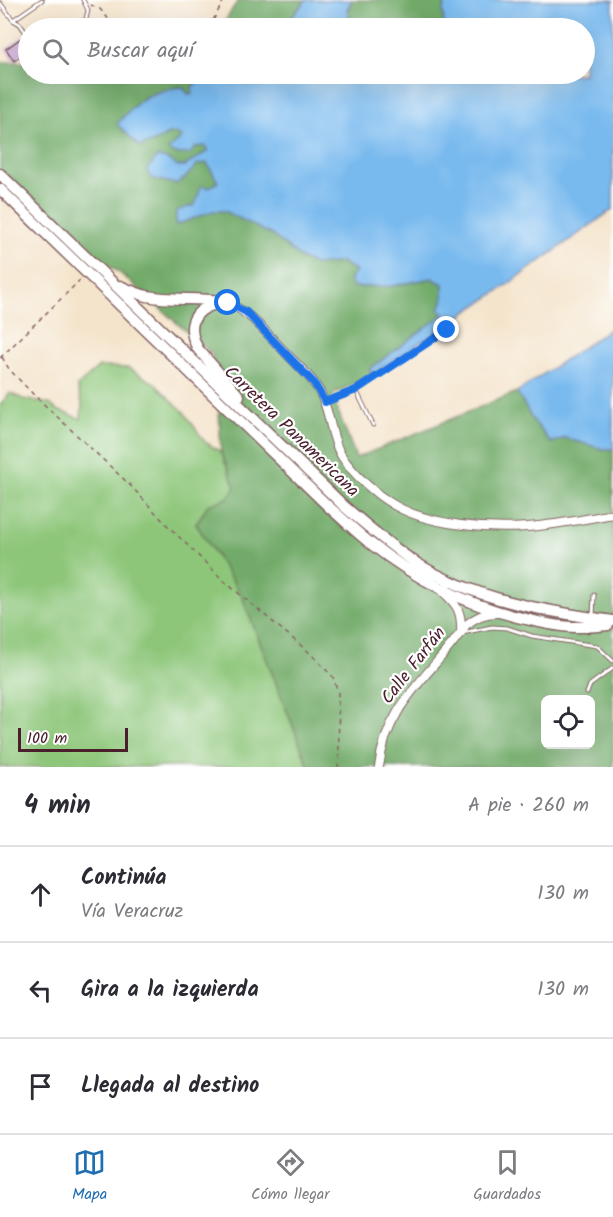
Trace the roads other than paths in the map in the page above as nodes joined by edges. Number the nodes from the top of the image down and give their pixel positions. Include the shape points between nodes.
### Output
1 (42, 0) edge
2 (84, 1) edge
3 (0, 3) edge
4 (86, 18) edge
5 (13, 20) junction
6 (18, 23) edge
7 (0, 174) edge
8 (0, 189) edge
9 (109, 279) junction
10 (228, 303) junction
11 (325, 402) junction
12 (373, 425) dead end
13 (288, 452) junction
14 (613, 514) edge
15 (433, 585) junction
16 (594, 595) dead end
17 (503, 614) junction
18 (593, 618) junction
19 (613, 623) edge
20 (461, 633) junction
21 (613, 661) edge
22 (613, 668) edge
23 (587, 693) dead end
24 (380, 767) edge

1 - 5 lane
2 - 4 lane
3 - 5 lane
5 - 6 lane
7 - 9 highway, Carretera Panamericana
8 - 15 highway, Carretera Panamericana via 329,507 369,542
9 - 10 highway via 148,296
9 - 13 highway, Carretera Panamericana
10 - 11 street via 246,312 276,342 314,383
10 - 13 highway via 205,307 198,313 192,323 193,340
11 - 12 lane via 356,390
11 - 14 street via 333,439 357,477 394,505 424,517 459,525 526,527
13 - 18 highway, Carretera Panamericana via 370,529 415,562 504,601
15 - 17 highway, Carretera Panamericana
15 - 20 street via 456,604
16 - 18 lane
17 - 19 highway, Carretera Panamericana via 575,627
17 - 20 street, Calle Farfán via 474,619
18 - 19 highway, Carretera Panamericana
20 - 21 lane via 500,627 597,646
20 - 24 street, Calle Farfán via 404,701 389,726
22 - 23 lane

